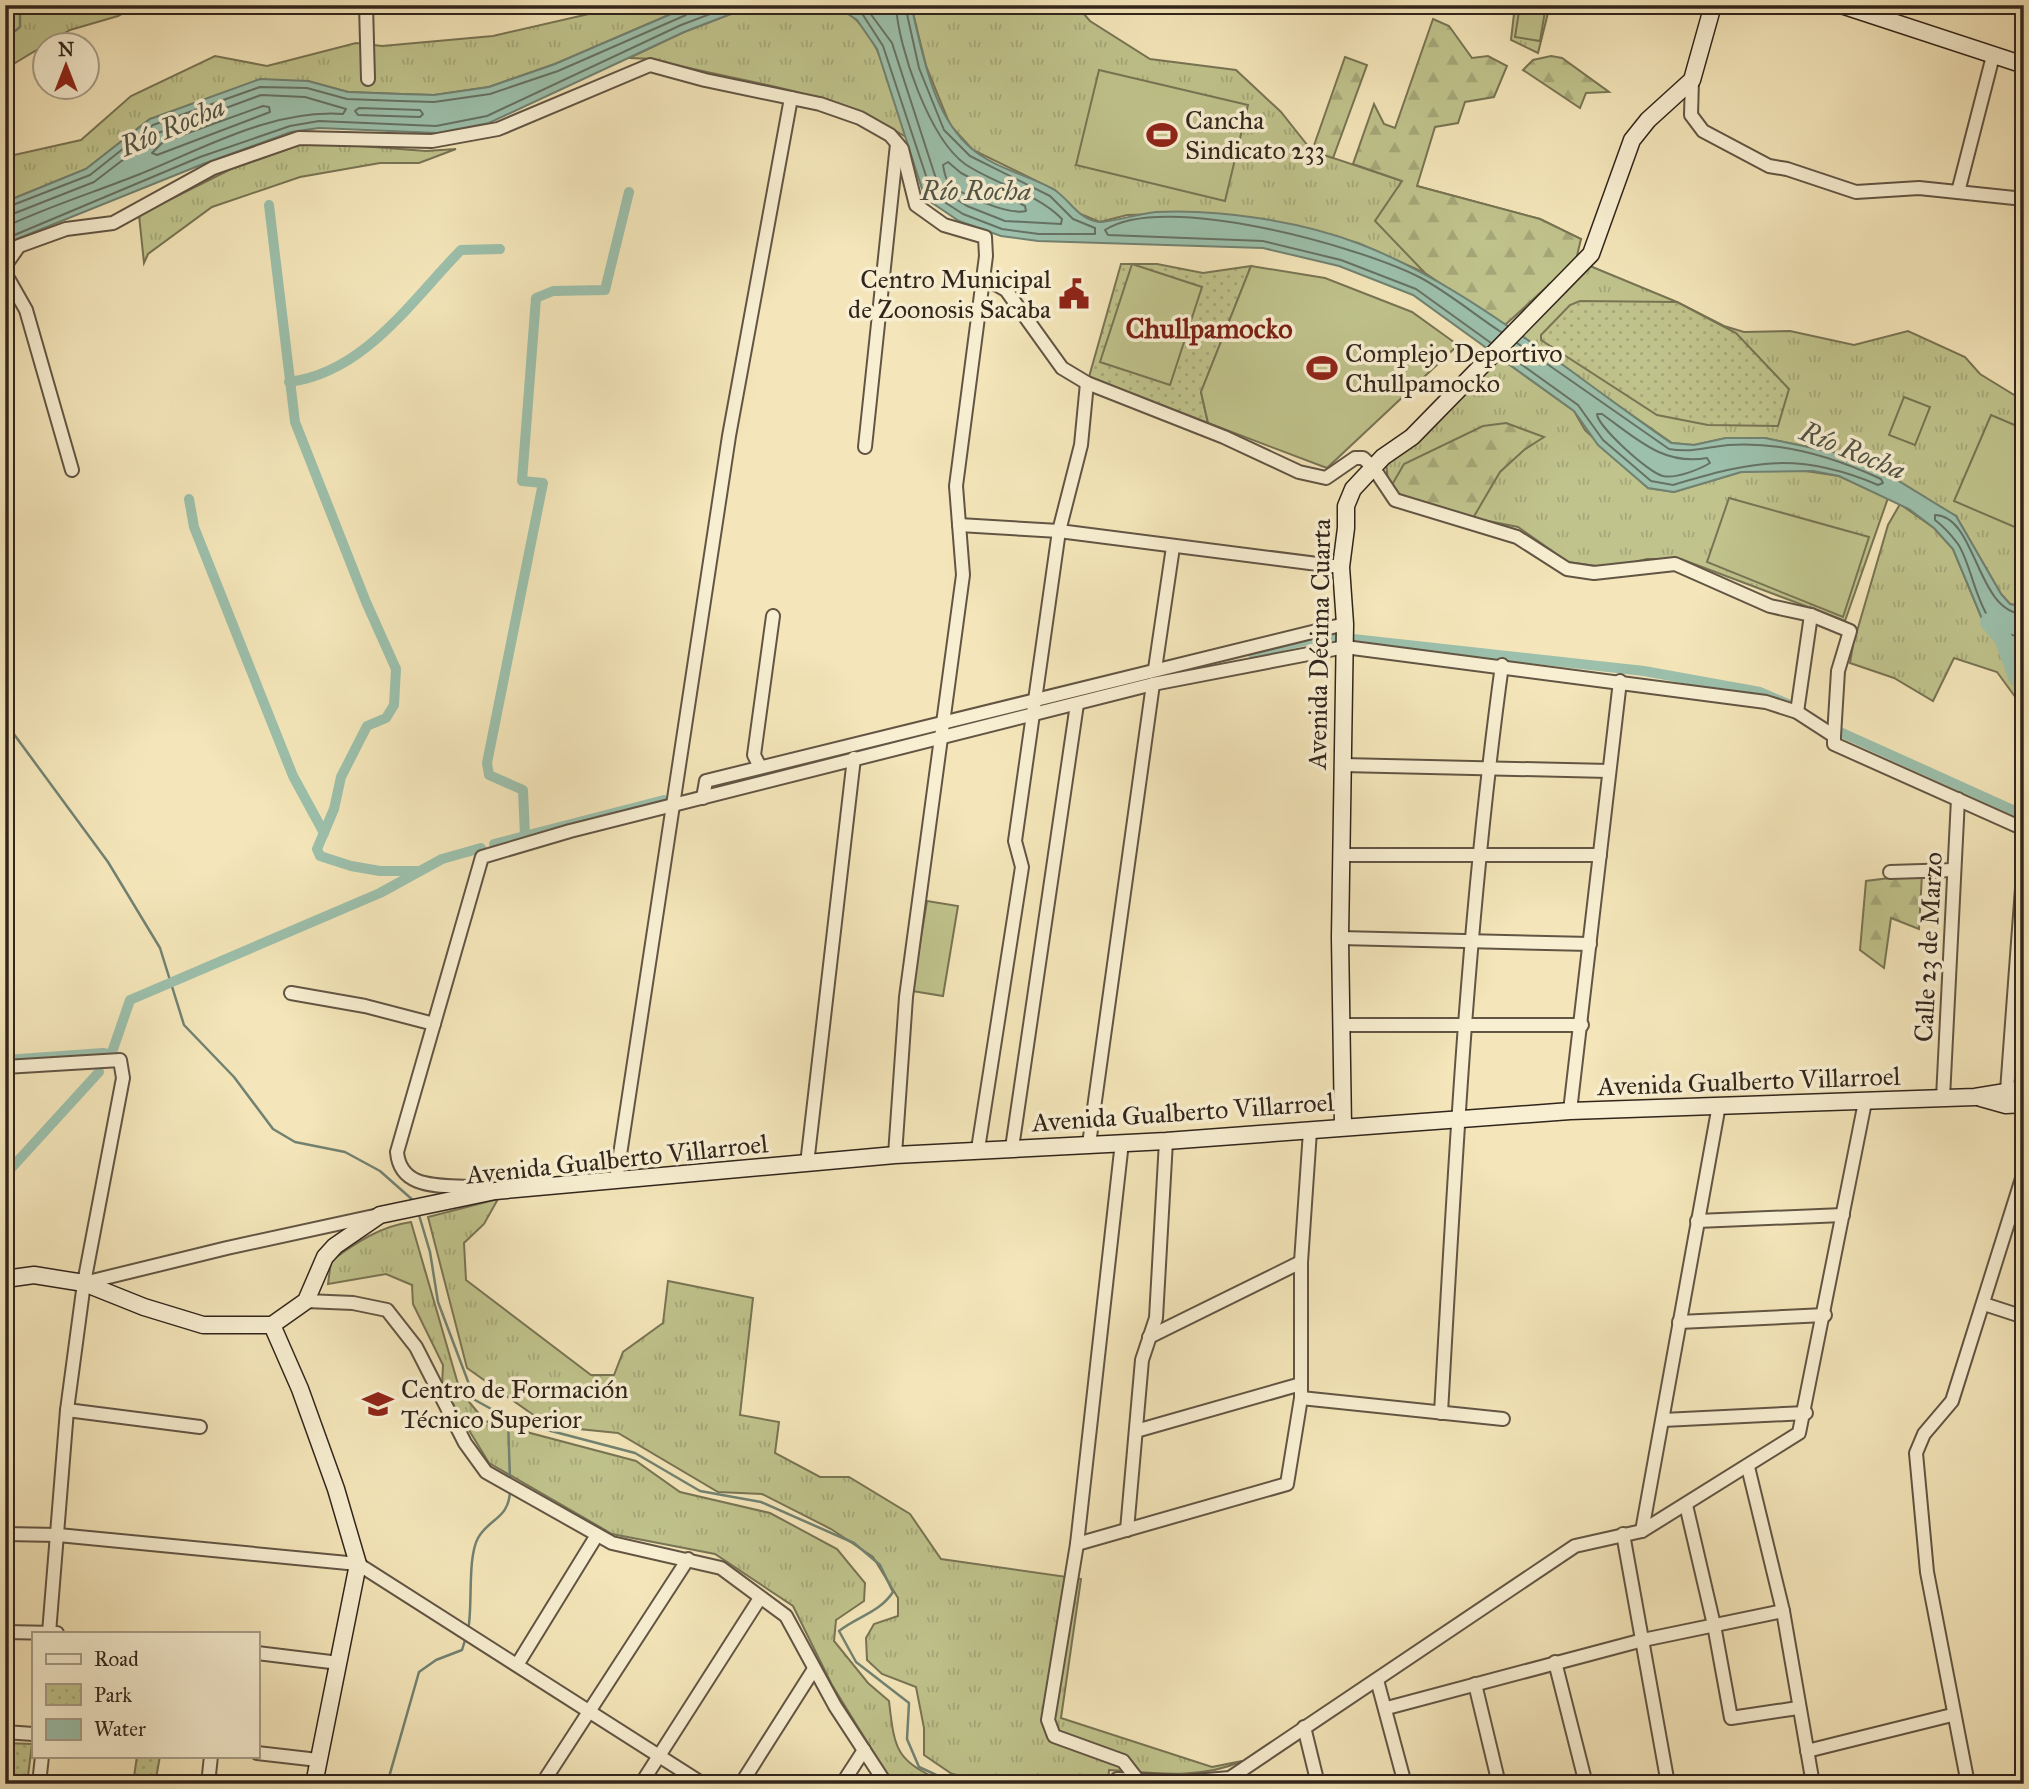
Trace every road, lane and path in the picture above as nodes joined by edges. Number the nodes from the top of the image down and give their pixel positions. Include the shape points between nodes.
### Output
1 (366, 5) edge
2 (1713, 5) edge
3 (1841, 5) edge
4 (1993, 56) junction
5 (2024, 65) edge
6 (368, 79) dead end
7 (1692, 80) junction
8 (791, 98) junction
9 (897, 144) junction
10 (1958, 192) junction
11 (2024, 199) edge
12 (5, 266) edge
13 (5, 273) edge
14 (985, 278) junction
15 (1087, 383) junction
16 (865, 447) dead end
17 (1373, 467) junction
18 (72, 470) dead end
19 (960, 525) junction
20 (1059, 531) junction
21 (1172, 547) junction
22 (1340, 567) junction
23 (1811, 615) junction
24 (773, 616) dead end
25 (1345, 624) junction
26 (1345, 647) junction
27 (1502, 665) junction
28 (1155, 669) junction
29 (1620, 681) junction
30 (1153, 684) junction
31 (1036, 700) junction
32 (1077, 704) junction
33 (1797, 712) junction
34 (1034, 714) junction
35 (944, 722) junction
36 (939, 736) junction
37 (1834, 736) junction
38 (854, 758) junction
39 (1343, 765) junction
40 (760, 767) junction
41 (1488, 770) junction
42 (1609, 771) junction
43 (703, 798) junction
44 (1958, 799) junction
45 (675, 806) junction
46 (2024, 829) edge
47 (1341, 855) junction
48 (1482, 855) junction
49 (1600, 855) junction
50 (2024, 861) edge
51 (1954, 870) junction
52 (1890, 872) dead end
53 (1340, 938) junction
54 (1474, 942) junction
55 (1590, 944) junction
56 (291, 993) dead end
57 (434, 1024) junction
58 (1464, 1024) junction
59 (1582, 1024) junction
60 (1341, 1025) junction
61 (5, 1067) edge
62 (2024, 1089) edge
63 (2007, 1091) junction
64 (1975, 1097) junction
65 (1943, 1098) junction
66 (1865, 1102) junction
67 (2024, 1104) edge
68 (1719, 1105) junction
69 (1570, 1111) junction
70 (1457, 1118) junction
71 (1343, 1127) junction
72 (1310, 1131) junction
73 (1166, 1141) junction
74 (1122, 1142) junction
75 (1089, 1144) junction
76 (1012, 1148) junction
77 (978, 1149) junction
78 (895, 1155) junction
79 (807, 1164) junction
80 (2024, 1172) edge
81 (616, 1181) junction
82 (495, 1191) junction
83 (388, 1214) junction
84 (1843, 1215) junction
85 (1698, 1221) junction
86 (1301, 1262) junction
87 (5, 1279) edge
88 (84, 1283) junction
89 (306, 1301) junction
90 (1984, 1304) junction
91 (1825, 1315) junction
92 (2024, 1317) edge
93 (1679, 1322) junction
94 (272, 1325) junction
95 (1149, 1337) junction
96 (1301, 1384) junction
97 (1301, 1398) junction
98 (67, 1410) junction
99 (1441, 1413) junction
100 (1806, 1413) junction
101 (1503, 1419) dead end
102 (1662, 1420) junction
103 (200, 1427) dead end
104 (1136, 1431) junction
105 (1748, 1467) junction
106 (1686, 1505) junction
107 (1126, 1530) junction
108 (1642, 1531) junction
109 (5, 1534) edge
110 (1623, 1534) junction
111 (58, 1535) junction
112 (597, 1535) junction
113 (1077, 1544) junction
114 (688, 1559) junction
115 (358, 1564) junction
116 (760, 1598) junction
117 (1783, 1611) junction
118 (1714, 1625) junction
119 (5, 1632) edge
120 (49, 1632) edge
121 (32, 1633) edge
122 (1643, 1640) junction
123 (259, 1653) edge
124 (1555, 1662) junction
125 (339, 1663) junction
126 (517, 1665) junction
127 (814, 1669) junction
128 (1377, 1680) junction
129 (1475, 1684) junction
130 (1798, 1708) junction
131 (1387, 1709) junction
132 (589, 1711) junction
133 (1952, 1715) junction
134 (1304, 1727) junction
135 (5, 1732) edge
136 (32, 1734) edge
137 (864, 1750) junction
138 (1807, 1751) junction
139 (259, 1753) edge
140 (659, 1756) junction
141 (42, 1758) edge
142 (211, 1758) edge
143 (318, 1760) junction
144 (1138, 1779) junction
145 (1230, 1781) edge
146 (39, 1784) edge
147 (208, 1784) edge
148 (314, 1784) edge
149 (542, 1784) edge
150 (641, 1784) edge
151 (703, 1784) edge
152 (741, 1784) edge
153 (842, 1784) edge
154 (886, 1784) edge
155 (1122, 1784) edge
156 (1318, 1784) edge
157 (1405, 1784) edge
158 (1499, 1784) edge
159 (1586, 1784) edge
160 (1668, 1784) edge
161 (1813, 1784) edge
162 (1968, 1784) edge

1 - 6 street
2 - 7 main road
3 - 4 main road
4 - 5 main road
4 - 10 street
7 - 10 street via 1691,115 1703,131 1769,166 1856,192 1919,188
7 - 17 main road, Avenida Décima Cuarta via 1632,140 1591,254 1412,438
8 - 9 street via 860,118
8 - 12 street via 650,65 498,129 432,141 299,138 213,167 113,223 66,229 19,247
8 - 45 street via 729,436
9 - 14 street via 916,205 944,225 985,237
9 - 16 street
10 - 11 street
13 - 18 street via 26,310
14 - 15 street via 1006,290 1062,368
14 - 19 street via 956,486
15 - 17 street via 1299,472 1326,478 1355,458 1363,458
15 - 20 street via 1081,445
17 - 22 main road, Avenida Décima Cuarta via 1353,489 1346,506
17 - 23 street via 1395,500 1517,537 1567,569 1594,573 1675,564 1770,606
19 - 20 street
19 - 35 street via 963,575
20 - 21 street
20 - 31 street
21 - 22 street
21 - 28 street
22 - 25 main road, Avenida Décima Cuarta
23 - 33 street
23 - 37 street via 1850,631 1838,671
24 - 40 street via 754,755
25 - 26 main road, Avenida Décima Cuarta
25 - 28 street
26 - 27 street
26 - 30 street
26 - 39 main road, Avenida Décima Cuarta
27 - 29 street
27 - 41 street
28 - 31 street
29 - 33 street via 1766,702
29 - 42 street
30 - 32 street
30 - 75 street
31 - 34 street
31 - 35 street
32 - 34 street
32 - 76 street
33 - 37 street
34 - 36 street
34 - 77 street via 1015,841 1022,867
35 - 36 street
35 - 40 street
36 - 38 street
36 - 78 street via 906,997
37 - 44 street via 1834,744
38 - 43 street
38 - 79 street
39 - 41 street
39 - 47 main road, Avenida Décima Cuarta
40 - 43 street via 706,781
41 - 42 street
41 - 48 street
42 - 49 street
43 - 45 street
44 - 46 street
44 - 51 street, Calle 23 de Marzo
45 - 57 street via 482,857
45 - 81 street
47 - 48 street
47 - 53 main road, Avenida Décima Cuarta
48 - 49 street
48 - 54 street
49 - 55 street
50 - 63 street
51 - 52 street
51 - 65 street, Calle 23 de Marzo
53 - 54 street
53 - 60 main road, Avenida Décima Cuarta
54 - 55 street
54 - 58 street
55 - 59 street
56 - 57 street
57 - 82 street via 398,1162 410,1179 419,1183 476,1185
58 - 59 street
58 - 60 street
58 - 70 street
59 - 69 street
60 - 71 main road, Avenida Décima Cuarta
61 - 88 street via 120,1060 121,1090
62 - 63 main road, Avenida Gualberto Villarroel
63 - 64 main road, Avenida Gualberto Villarroel
64 - 65 main road, Avenida Gualberto Villarroel
64 - 67 main road, Avenida Gualberto Villarroel via 2006,1105
65 - 66 main road, Avenida Gualberto Villarroel
66 - 68 main road, Avenida Gualberto Villarroel
66 - 84 street
68 - 69 main road, Avenida Gualberto Villarroel
68 - 85 street
69 - 70 main road, Avenida Gualberto Villarroel
70 - 71 main road, Avenida Gualberto Villarroel
70 - 99 street
71 - 72 main road, Avenida Gualberto Villarroel
72 - 73 main road, Avenida Gualberto Villarroel
72 - 86 street
73 - 74 main road, Avenida Gualberto Villarroel
73 - 95 street via 1156,1318
74 - 75 main road, Avenida Gualberto Villarroel
74 - 113 street
75 - 76 main road, Avenida Gualberto Villarroel
76 - 77 main road, Avenida Gualberto Villarroel
77 - 78 main road, Avenida Gualberto Villarroel
78 - 79 main road, Avenida Gualberto Villarroel
79 - 81 main road, Avenida Gualberto Villarroel
80 - 90 street
81 - 82 main road, Avenida Gualberto Villarroel
82 - 83 main road, Avenida Gualberto Villarroel
83 - 88 street
83 - 89 main road via 335,1246 325,1257
84 - 85 street
84 - 91 street
85 - 93 street
86 - 95 street
86 - 96 street
87 - 88 main road via 34,1275
88 - 94 main road via 203,1325
88 - 98 street
89 - 94 main road
89 - 112 street via 387,1310 416,1348 465,1443 486,1472
90 - 92 street
90 - 133 street via 1952,1401 1924,1434 1916,1453 1927,1572
91 - 93 street
91 - 100 street
93 - 102 street
94 - 115 main road via 305,1402
95 - 104 street via 1142,1360
96 - 97 street
96 - 104 street
97 - 99 street
97 - 107 street via 1286,1484
98 - 103 street
98 - 111 street
99 - 101 street
100 - 102 street
100 - 105 street via 1800,1433
102 - 108 street
104 - 107 street
105 - 106 street
105 - 117 street
106 - 108 street
106 - 118 street
107 - 113 street
108 - 110 street
109 - 111 street
110 - 122 street
110 - 128 street via 1575,1546
111 - 115 street
111 - 120 street
112 - 114 street via 612,1543
112 - 126 street
113 - 144 street via 1048,1720 1054,1736 1123,1760
114 - 116 street via 721,1568
114 - 132 street
115 - 125 main road
115 - 126 street
116 - 127 street via 786,1616
116 - 140 street
117 - 118 street
117 - 130 street
118 - 122 street
118 - 130 street via 1731,1717
119 - 121 street
122 - 124 street
122 - 160 street
123 - 125 street
124 - 129 street
124 - 159 street
125 - 143 main road
126 - 132 street
127 - 137 street
127 - 152 street
128 - 131 street
128 - 134 street
129 - 131 street
129 - 158 street
130 - 138 street
131 - 157 street
132 - 140 street
132 - 149 street
133 - 138 street
133 - 162 street
134 - 145 street
134 - 156 street
135 - 136 street
137 - 153 street
137 - 154 street
138 - 161 street
139 - 143 street
140 - 150 street
140 - 151 street
141 - 146 street
142 - 147 street
143 - 148 main road
144 - 145 street
144 - 155 street via 1116,1779

